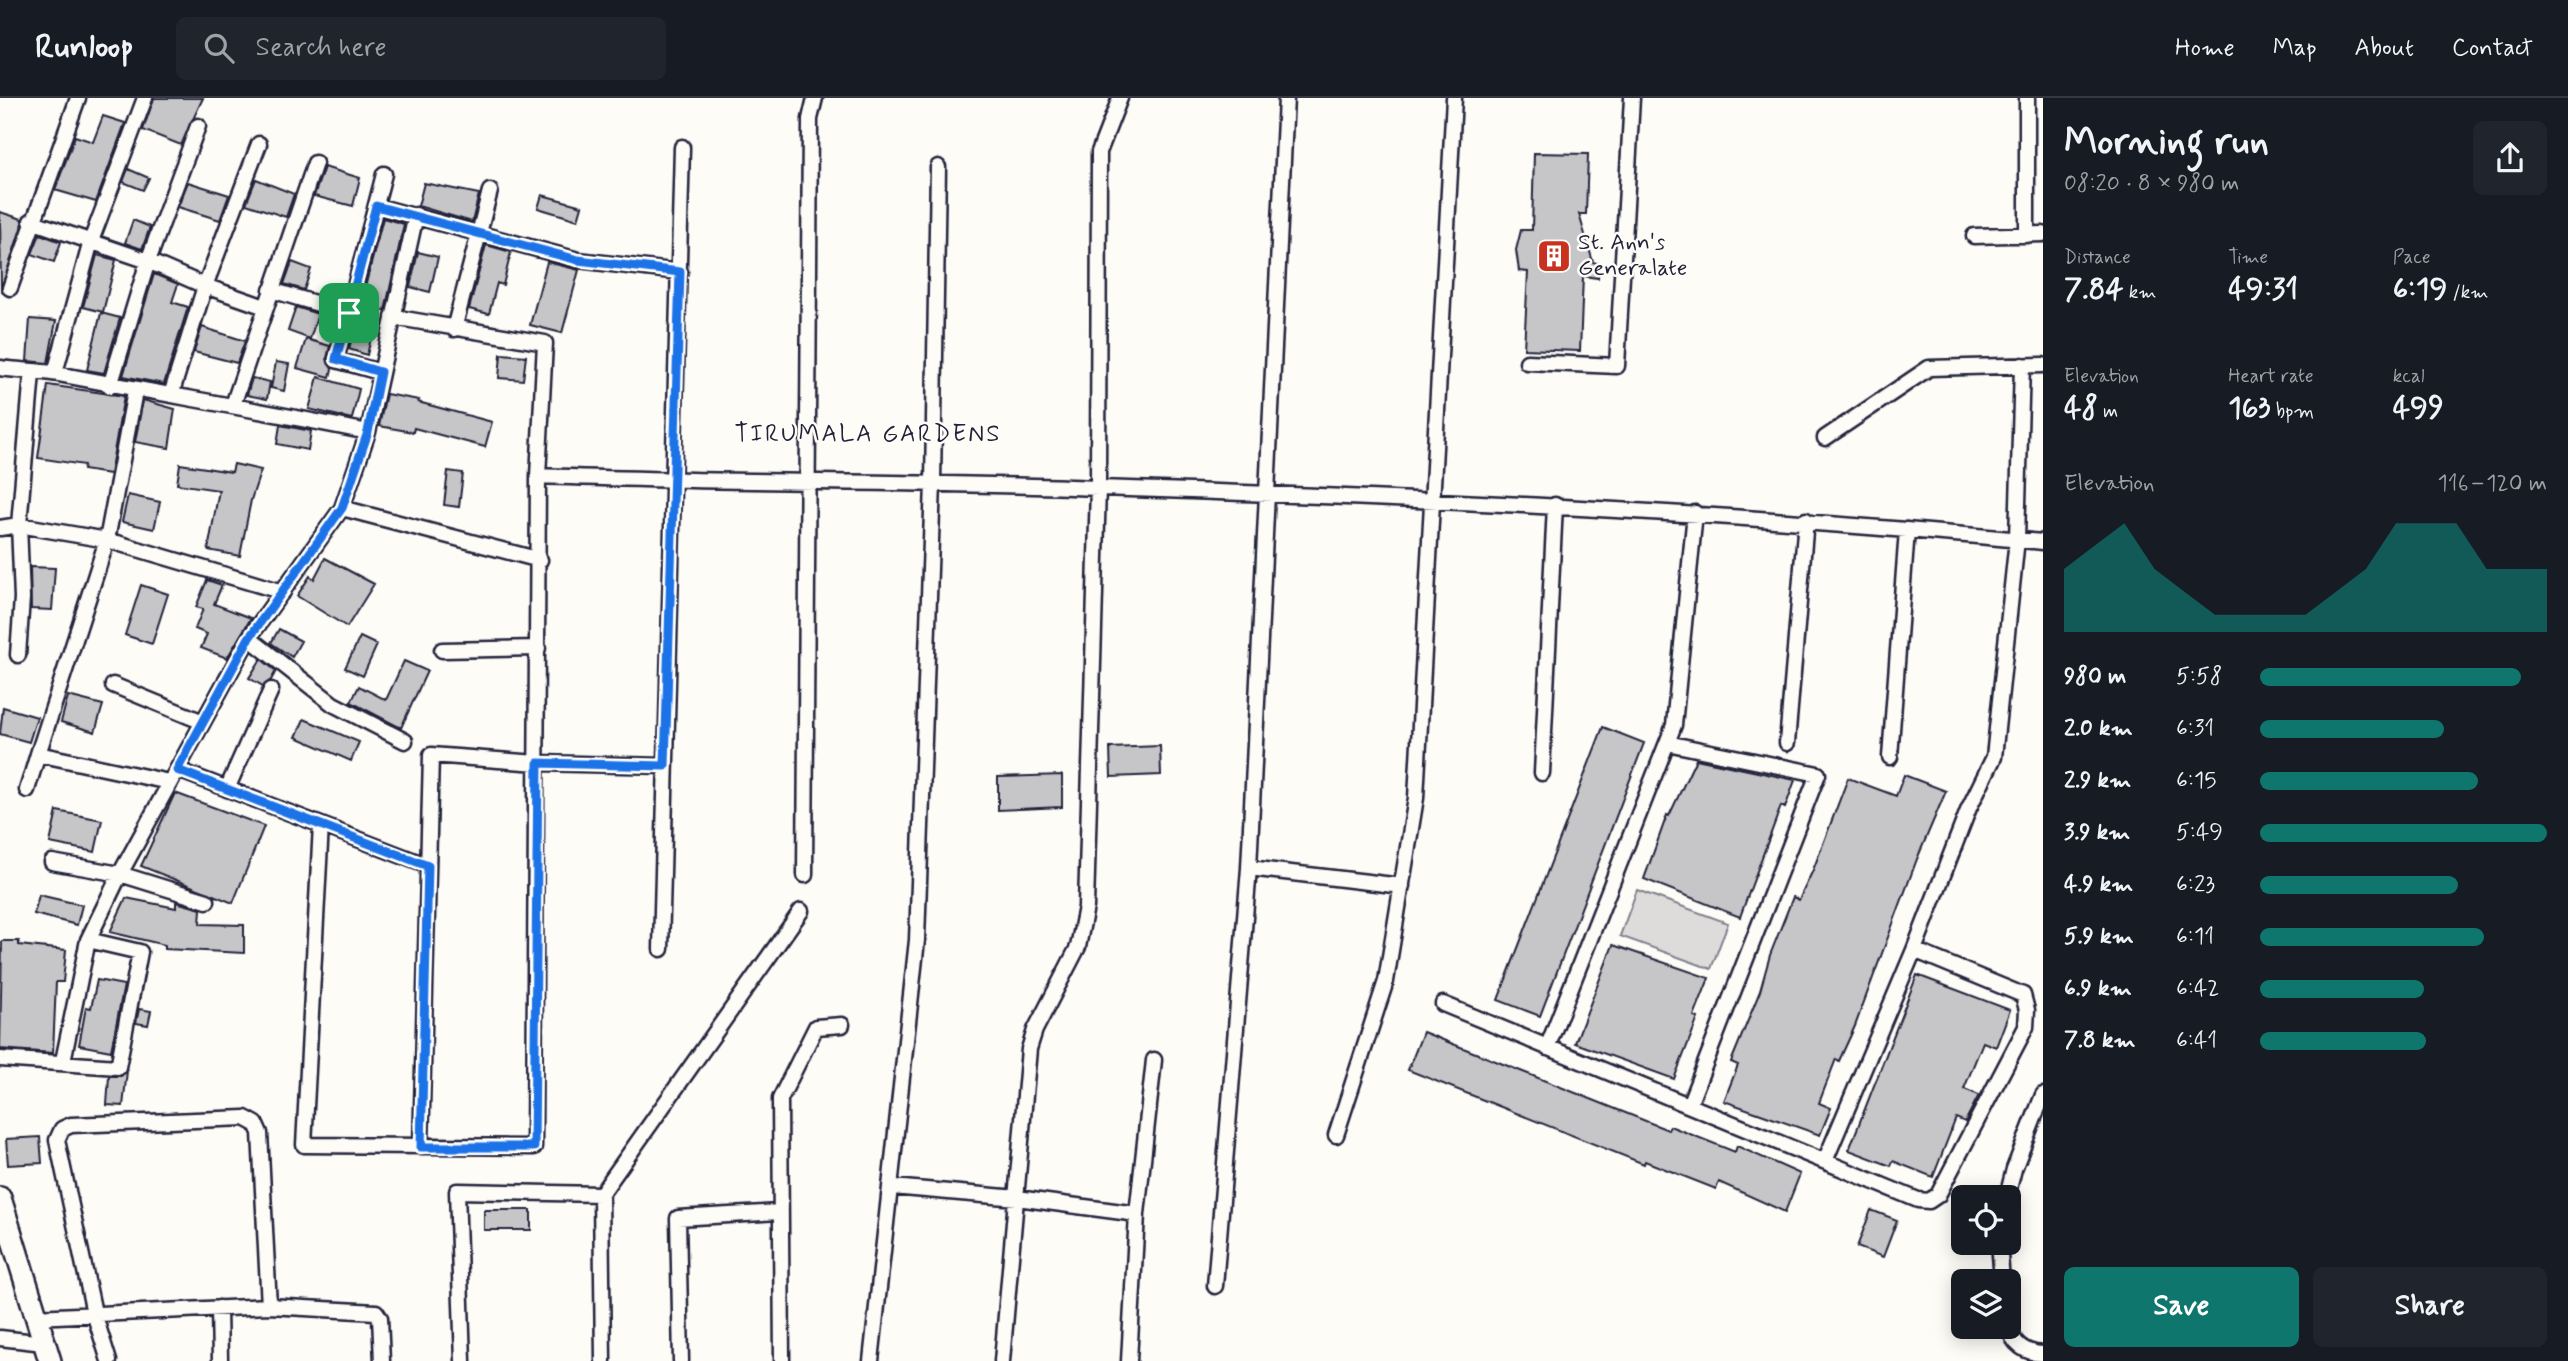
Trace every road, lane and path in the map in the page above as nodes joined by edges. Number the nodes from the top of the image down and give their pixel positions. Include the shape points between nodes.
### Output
1 (78, 98) edge
2 (145, 98) edge
3 (815, 98) edge
4 (1120, 98) edge
5 (1286, 98) edge
6 (1454, 98) edge
7 (1632, 98) edge
8 (2027, 98) edge
9 (198, 126) dead end
10 (259, 144) dead end
11 (682, 147) dead end
12 (315, 163) dead end
13 (938, 167) dead end
14 (384, 174) dead end
15 (490, 191) dead end
16 (376, 206) junction
17 (416, 215) junction
18 (31, 221) junction
19 (480, 232) junction
20 (2027, 234) junction
21 (2043, 234) edge
22 (1973, 236) dead end
23 (91, 241) junction
24 (148, 261) junction
25 (680, 272) junction
26 (205, 286) junction
27 (10, 288) dead end
28 (271, 290) junction
29 (265, 307) junction
30 (349, 313) junction
31 (393, 317) junction
32 (454, 329) junction
33 (1527, 362) dead end
34 (2022, 365) junction
35 (2043, 365) edge
36 (0, 368) edge
37 (380, 372) junction
38 (32, 373) junction
39 (55, 373) junction
40 (110, 386) junction
41 (135, 391) junction
42 (171, 395) junction
43 (233, 405) junction
44 (368, 432) junction
45 (1825, 438) dead end
46 (538, 476) junction
47 (671, 481) junction
48 (807, 483) junction
49 (933, 483) junction
50 (1098, 488) junction
51 (1265, 494) junction
52 (1433, 500) junction
53 (1555, 505) junction
54 (342, 508) junction
55 (1695, 513) junction
56 (1806, 520) junction
57 (19, 525) junction
58 (0, 528) edge
59 (1908, 530) junction
60 (2017, 539) junction
61 (107, 540) junction
62 (2043, 542) edge
63 (540, 559) junction
64 (284, 592) junction
65 (249, 638) junction
66 (538, 648) junction
67 (442, 650) dead end
68 (18, 655) dead end
69 (113, 685) dead end
70 (271, 690) dead end
71 (203, 722) junction
72 (405, 741) dead end
73 (1667, 743) junction
74 (1787, 743) dead end
75 (38, 754) junction
76 (1890, 757) dead end
77 (538, 763) junction
78 (665, 766) junction
79 (1542, 773) dead end
80 (173, 776) junction
81 (228, 789) junction
82 (27, 790) dead end
83 (321, 825) junction
84 (52, 862) dead end
85 (428, 866) junction
86 (1249, 868) junction
87 (120, 874) junction
88 (805, 875) dead end
89 (1402, 886) junction
90 (206, 901) dead end
91 (801, 911) dead end
92 (88, 940) junction
93 (661, 949) dead end
94 (1914, 950) junction
95 (1443, 1004) dead end
96 (842, 1025) dead end
97 (1547, 1048) junction
98 (0, 1059) edge
99 (1154, 1060) dead end
100 (63, 1061) junction
101 (2043, 1095) edge
102 (1689, 1105) junction
103 (1336, 1135) dead end
104 (421, 1147) junction
105 (1825, 1161) junction
106 (2010, 1185) edge
107 (892, 1187) junction
108 (601, 1194) junction
109 (0, 1198) edge
110 (1017, 1198) junction
111 (779, 1212) junction
112 (1137, 1214) junction
113 (1215, 1286) dead end
114 (269, 1306) junction
115 (219, 1308) junction
116 (94, 1313) junction
117 (35, 1317) junction
118 (0, 1338) edge
119 (2014, 1339) edge
120 (47, 1352) edge
121 (2043, 1354) edge
122 (109, 1361) edge
123 (220, 1361) edge
124 (382, 1361) edge
125 (463, 1361) edge
126 (603, 1361) edge
127 (681, 1361) edge
128 (782, 1361) edge
129 (870, 1361) edge
130 (1002, 1361) edge
131 (1129, 1361) edge

1 - 18 street
2 - 23 street
3 - 48 street via 810,119
4 - 50 street via 1100,152
5 - 51 street
6 - 52 street
7 - 33 street via 1617,366
8 - 20 street
9 - 24 street
10 - 26 street
11 - 25 street
12 - 28 street
13 - 49 street
14 - 16 street
15 - 19 street
16 - 17 street
16 - 30 street
17 - 19 street
17 - 31 street
18 - 23 street
18 - 27 street
19 - 25 street via 578,260
19 - 32 street
20 - 21 street
20 - 22 street
23 - 24 street
23 - 39 street
24 - 26 street
24 - 40 street
25 - 47 street
26 - 29 street
26 - 42 street
28 - 29 street
28 - 30 street
29 - 43 street
30 - 37 street via 336,359
31 - 32 street
31 - 37 street
32 - 46 street via 545,343
34 - 35 street
34 - 45 street via 1929,368
34 - 60 street
36 - 38 street
37 - 44 street
38 - 39 street
38 - 57 street
39 - 40 street
40 - 41 street
41 - 42 street
41 - 61 street
42 - 43 street
43 - 44 street
44 - 54 street
46 - 47 street
46 - 63 street
47 - 48 street
47 - 78 street
48 - 49 street
48 - 88 street
49 - 50 street
49 - 107 street via 917,940
50 - 51 street
50 - 110 street via 1086,907 1078,947 1029,1049
51 - 52 street
51 - 86 street
52 - 53 street
52 - 89 street via 1416,797
53 - 55 street
53 - 79 street
54 - 63 street
54 - 64 street
55 - 56 street
55 - 73 street via 1676,715
56 - 59 street
56 - 74 street
57 - 58 street
57 - 61 street
57 - 68 street via 22,598
59 - 60 street
59 - 76 street
60 - 62 street
60 - 94 street via 1994,757 1969,808
61 - 64 street
61 - 75 street
63 - 66 street
64 - 65 street
65 - 71 street
65 - 72 street via 333,704
66 - 67 street
66 - 77 street
69 - 71 street
70 - 81 street
71 - 80 street
73 - 97 street
73 - 102 street via 1818,774
75 - 80 street
75 - 82 street
77 - 78 street
77 - 85 street via 431,755
77 - 104 street via 534,1147
78 - 93 street
80 - 81 street
80 - 87 street
81 - 83 street
83 - 85 street
83 - 104 street via 304,1145
84 - 87 street
85 - 104 street
86 - 89 street
86 - 113 street
87 - 90 street
87 - 92 street
89 - 103 street via 1386,981
91 - 108 street
92 - 100 street
92 - 100 street via 140,952 118,1067
94 - 105 street
94 - 105 street via 2023,995 2028,1010 2026,1027 1938,1195 1918,1200
95 - 97 street
96 - 111 street via 816,1027 780,1099
97 - 102 street
98 - 100 street
99 - 112 street
101 - 106 street
102 - 105 street
107 - 110 street
107 - 129 street
108 - 125 street via 457,1191
108 - 126 street
109 - 117 street
110 - 112 street
110 - 130 street
111 - 127 street via 678,1219
111 - 128 street
112 - 131 street
114 - 115 street
114 - 116 street via 256,1124 245,1118 71,1125 61,1129 57,1140
114 - 124 street via 376,1312
115 - 116 street
115 - 123 street
116 - 117 street
116 - 122 street
117 - 120 street
118 - 120 street
119 - 121 street via 2021,1348

